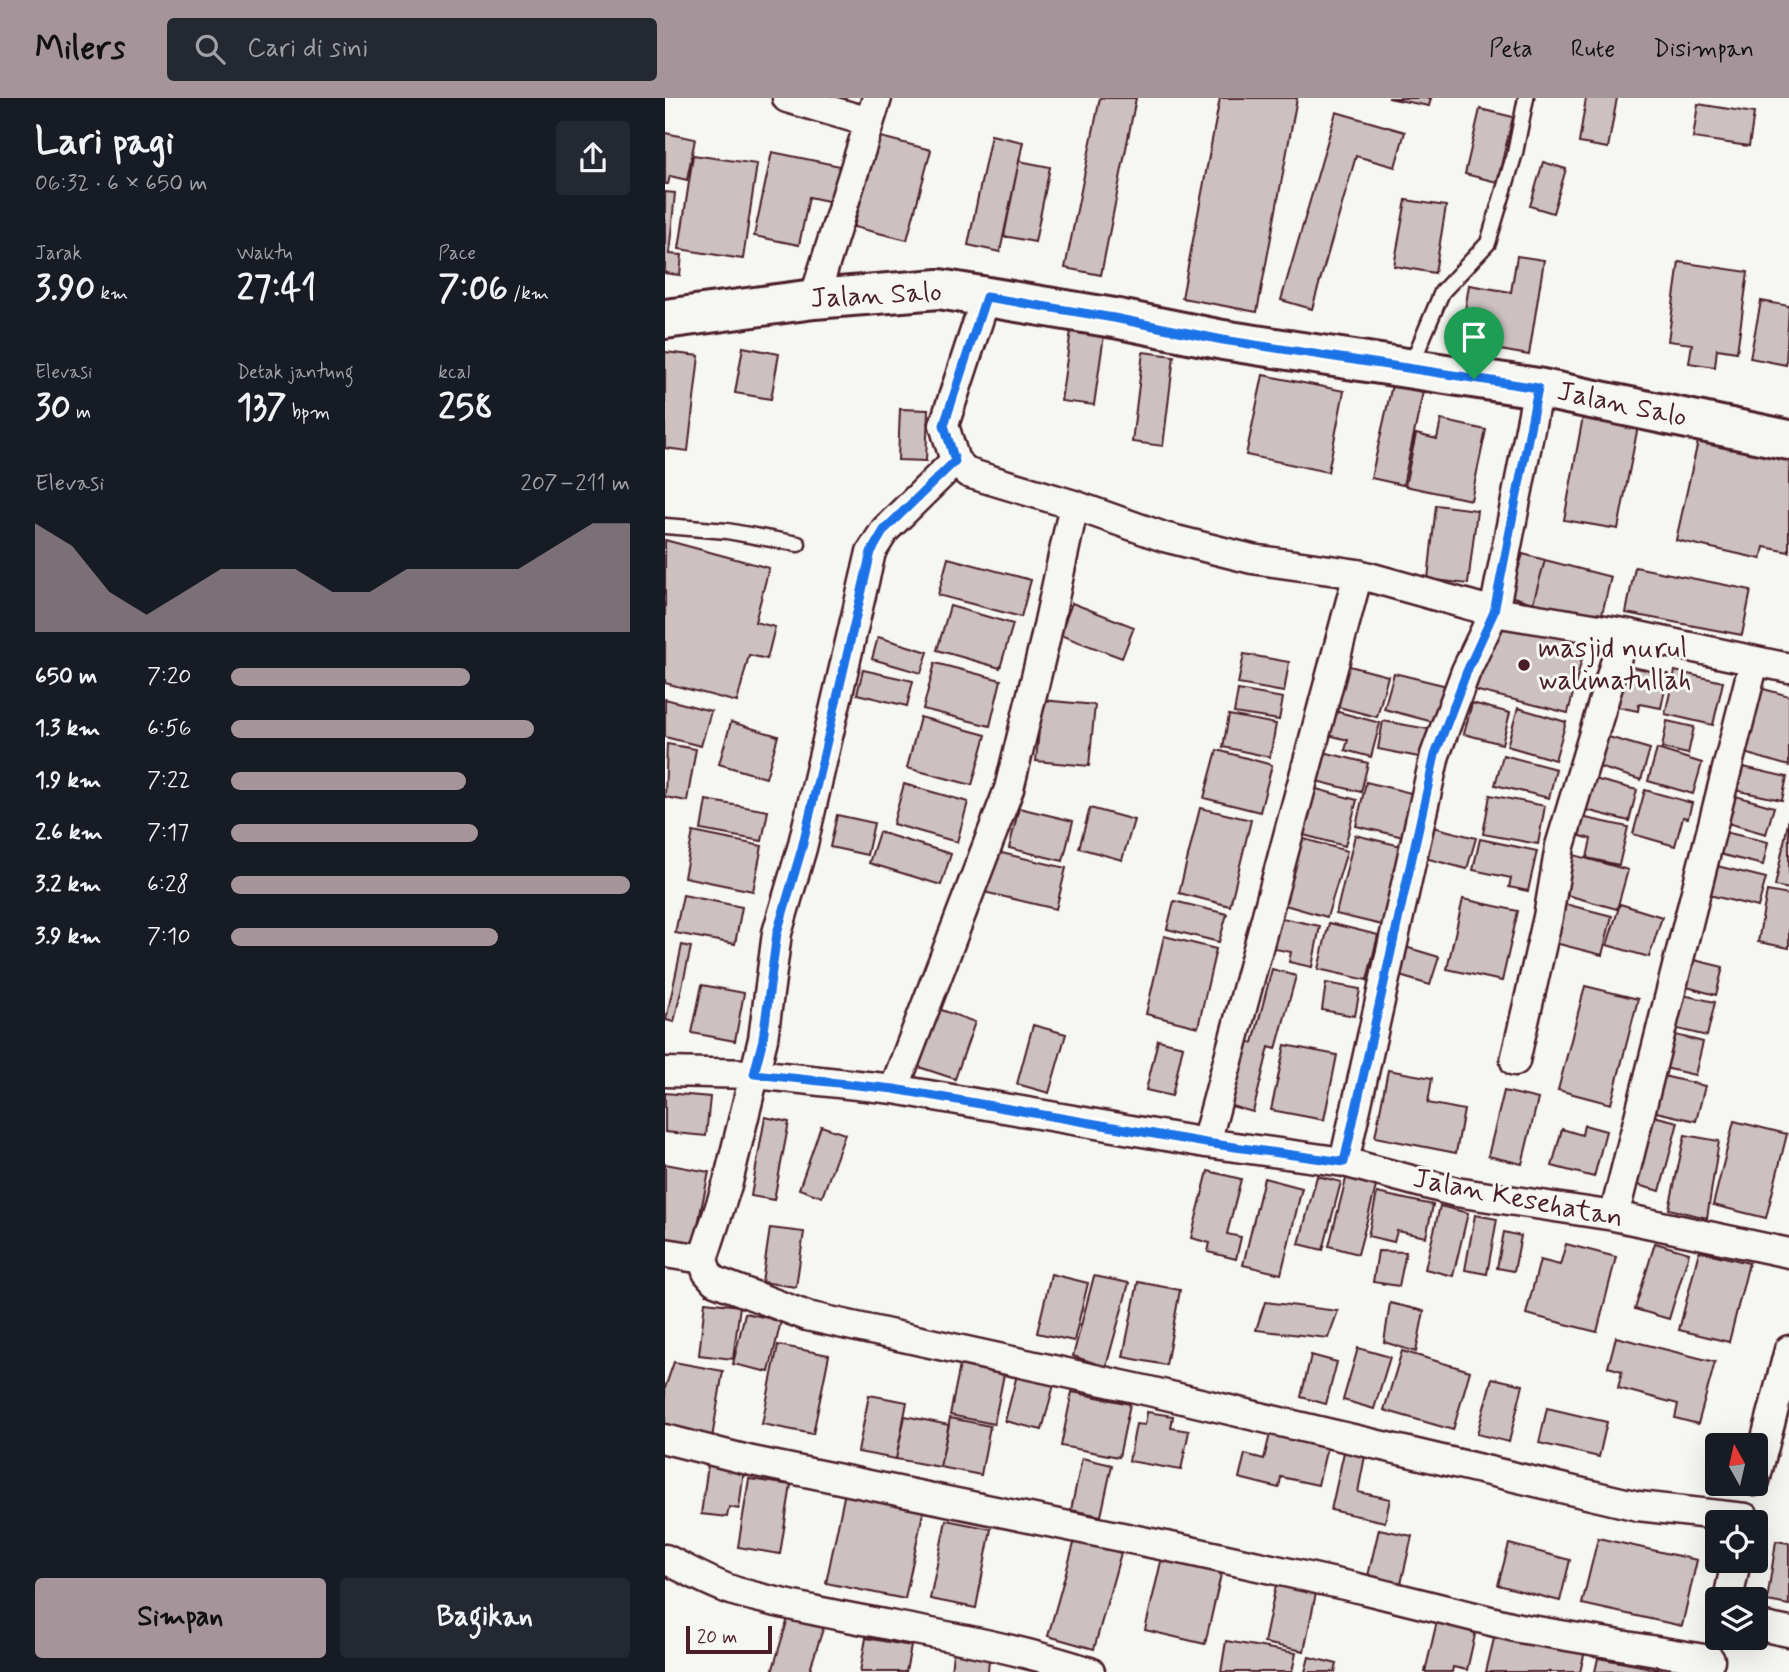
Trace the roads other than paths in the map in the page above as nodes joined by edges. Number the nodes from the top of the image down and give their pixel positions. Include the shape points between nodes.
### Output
1 (787, 98) edge
2 (1526, 98) edge
3 (873, 110) edge
4 (986, 297) junction
5 (814, 299) junction
6 (665, 319) edge
7 (1410, 369) junction
8 (1538, 388) junction
9 (1789, 440) edge
10 (955, 461) junction
11 (1074, 505) junction
12 (665, 526) edge
13 (798, 544) dead end
14 (1358, 575) junction
15 (1494, 612) junction
16 (1624, 633) junction
17 (1755, 662) junction
18 (1789, 668) edge
19 (1515, 1062) dead end
20 (665, 1072) edge
21 (754, 1074) junction
22 (894, 1089) junction
23 (1206, 1143) junction
24 (1344, 1162) junction
25 (1613, 1216) junction
26 (665, 1253) edge
27 (1789, 1253) edge
28 (703, 1259) junction
29 (1789, 1350) edge
30 (665, 1440) edge
31 (1778, 1442) edge
32 (1768, 1460) edge
33 (1705, 1515) edge
34 (665, 1559) edge
35 (1768, 1628) edge
36 (1789, 1632) edge
37 (1712, 1657) edge
38 (1090, 1672) edge

1 - 3 street
2 - 7 lane via 1488,243 1443,292
3 - 5 street
4 - 5 street, Jalan Salo via 939,289
4 - 7 street, Jalan Salo
4 - 10 street via 944,425
5 - 6 street, Jalan Salo
7 - 8 street, Jalan Salo
8 - 9 street, Jalan Salo
8 - 15 street
10 - 11 street via 968,473
10 - 21 street via 884,530 871,552 802,848 777,933
11 - 14 street via 1226,553
11 - 22 street via 1009,789
12 - 13 lane
14 - 15 street
14 - 23 street
15 - 16 street
15 - 24 street via 1435,755
16 - 17 street
16 - 19 street via 1560,846
17 - 18 street
17 - 25 street
20 - 21 street, Jalan Kesehatan
21 - 22 street, Jalan Kesehatan
21 - 28 street via 728,1182
22 - 23 street, Jalan Kesehatan
23 - 24 street, Jalan Kesehatan
24 - 25 street, Jalan Kesehatan via 1455,1192
25 - 27 street, Jalan Kesehatan
26 - 28 street
28 - 33 street via 715,1281 807,1315 1638,1506
29 - 31 street
30 - 37 street via 1190,1551 1519,1628
31 - 32 street
34 - 38 street via 735,1592 957,1638
35 - 36 street

